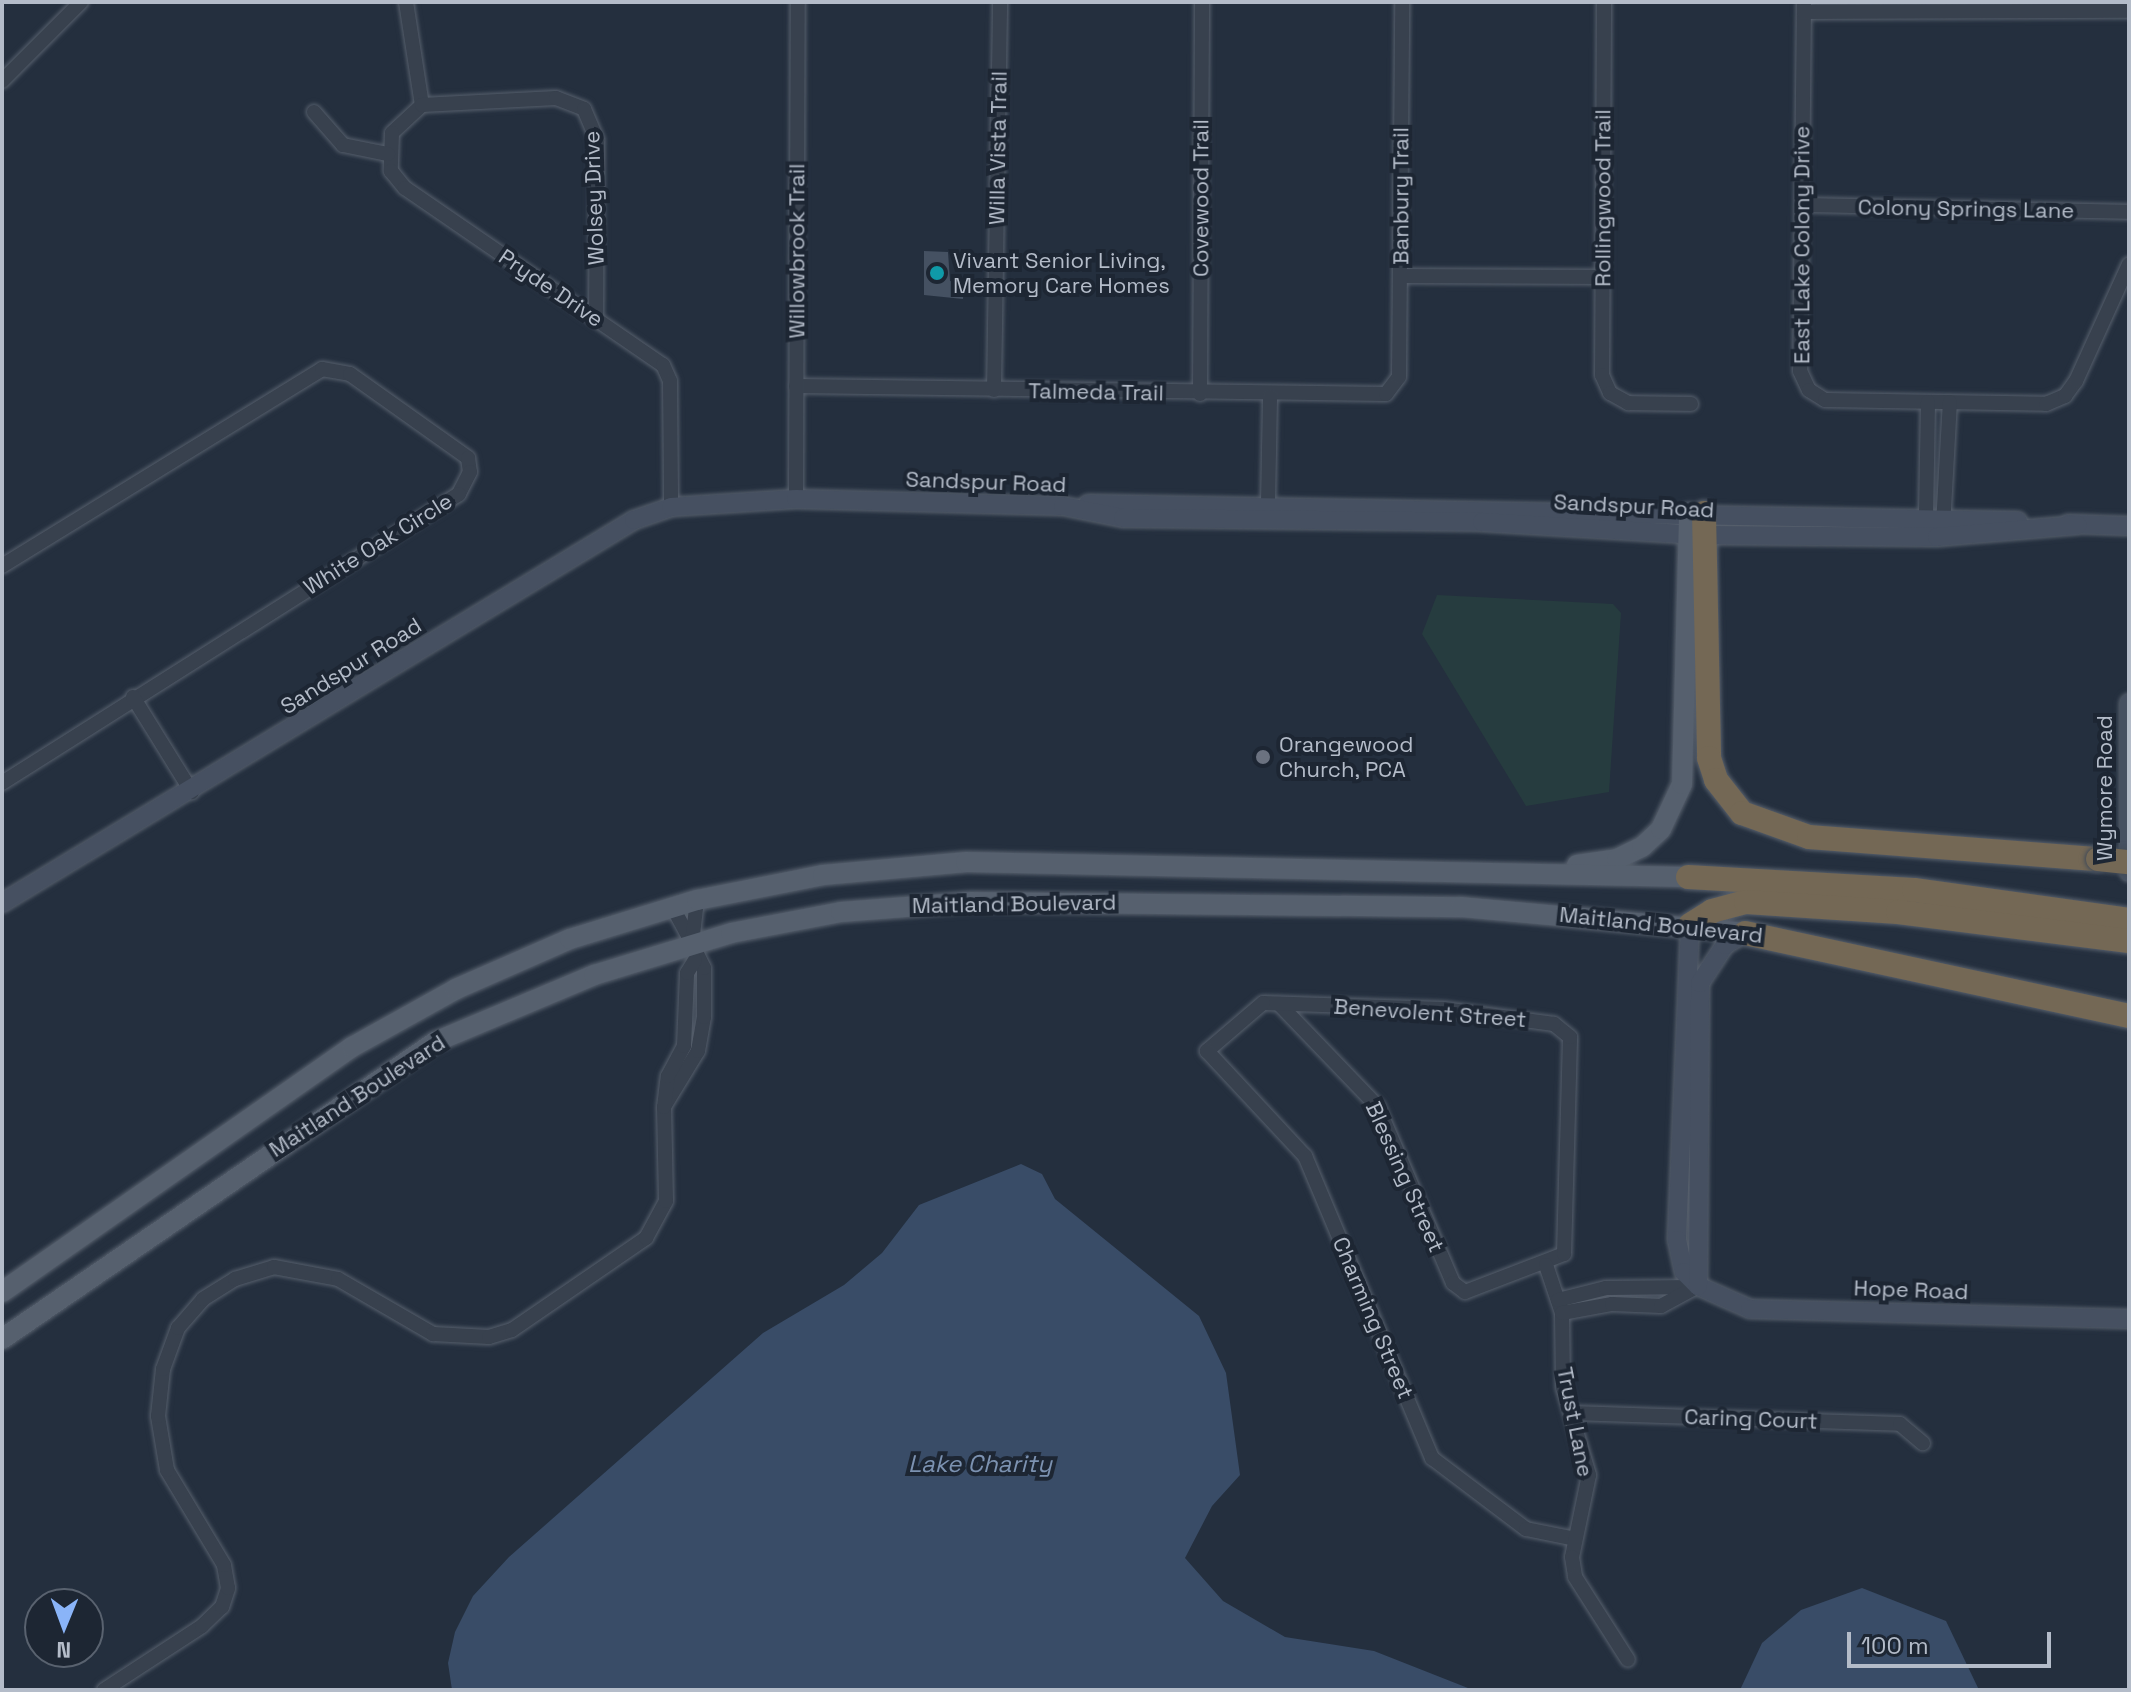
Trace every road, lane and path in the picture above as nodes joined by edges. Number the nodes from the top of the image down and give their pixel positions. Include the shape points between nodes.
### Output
1 (81, 2) edge
2 (406, 2) edge
3 (798, 2) edge
4 (1000, 2) edge
5 (1202, 2) edge
6 (1402, 2) edge
7 (1604, 2) edge
8 (1804, 7) edge
9 (2129, 11) edge
10 (2, 81) edge
11 (422, 105) junction
12 (314, 112) dead end
13 (388, 154) junction
14 (1802, 205) junction
15 (2129, 212) edge
16 (2129, 264) edge
17 (1401, 276) junction
18 (1602, 277) junction
19 (596, 319) junction
20 (796, 386) junction
21 (1394, 389) joint
22 (994, 390) junction
23 (1200, 394) junction
24 (1270, 396) junction
25 (1928, 402) junction
26 (1950, 402) junction
27 (1691, 404) dead end
28 (1926, 470) junction
29 (1949, 471) junction
30 (796, 499) junction
31 (671, 507) junction
32 (1269, 512) junction
33 (1926, 516) junction
34 (1948, 516) junction
35 (1697, 523) junction
36 (2077, 525) junction
37 (2129, 526) edge
38 (1937, 537) junction
39 (2, 566) edge
40 (133, 697) junction
41 (2129, 703) edge
42 (2, 783) edge
43 (192, 792) junction
44 (2129, 862) edge
45 (1439, 873) junction
46 (2129, 873) edge
47 (1688, 877) joint
48 (697, 900) junction
49 (2, 903) edge
50 (2129, 905) edge
51 (672, 906) junction
52 (2098, 918) junction
53 (2129, 920) edge
54 (1690, 925) junction
55 (1745, 933) junction
56 (2129, 941) edge
57 (694, 951) junction
58 (1279, 1004) junction
59 (2096, 1009) junction
60 (2129, 1016) edge
61 (2129, 1029) edge
62 (1207, 1051) joint
63 (1546, 1265) junction
64 (1696, 1287) junction
65 (2, 1292) edge
66 (1560, 1306) junction
67 (2129, 1319) edge
68 (2, 1339) edge
69 (1572, 1413) junction
70 (1923, 1443) dead end
71 (1575, 1539) junction
72 (1628, 1660) dead end
73 (104, 1690) edge

1 - 10 street
2 - 11 street
3 - 20 street, Willowbrook Trail
4 - 22 street, Willa Vista Trail
5 - 23 street, Covewood Trail
6 - 17 street, Banbury Trail
7 - 18 street, Rollingwood Trail
8 - 9 street
8 - 14 street, East Lake Colony Drive
11 - 13 street via 392,133
11 - 19 street, Wolsey Drive via 556,98 584,109 597,140
12 - 13 street via 343,145
13 - 19 street, Pryde Drive via 391,171 405,188
14 - 15 street, Colony Springs Lane
14 - 25 street, East Lake Colony Drive via 1800,371 1809,390 1825,400
16 - 26 street, East Lake Colony Drive via 2065,396 2046,404
17 - 18 street
17 - 21 street, Banbury Trail via 1399,377
18 - 27 street, Rollingwood Trail via 1602,375 1610,393 1628,403
19 - 31 street, Pryde Drive via 649,351 670,381
20 - 22 street, Talmeda Trail
20 - 30 street, Willowbrook Trail
21 - 24 street, Talmeda Trail via 1377,397
22 - 23 street, Talmeda Trail
23 - 24 street, Talmeda Trail
24 - 32 street
25 - 26 street, East Lake Colony Drive
25 - 28 street
26 - 29 street
28 - 29 street
28 - 33 street
29 - 34 street
30 - 31 street, Sandspur Road
30 - 32 street, Sandspur Road via 1063,506 1123,518
31 - 43 street, Sandspur Road via 634,520
32 - 35 street, Sandspur Road
32 - 35 street, Sandspur Road via 1484,508
33 - 34 street, Sandspur Road
33 - 35 street, Sandspur Road
33 - 38 street
34 - 36 street, Sandspur Road
34 - 38 street
35 - 38 street, Sandspur Road
35 - 44 highway, bridge via 1709,758 1716,780 1742,813 1809,837
35 - 45 main road via 1687,756 1674,808 1661,829 1642,847 1597,864
36 - 37 street, Sandspur Road
36 - 38 street, Sandspur Road
39 - 40 street, White Oak Circle via 322,369 350,374 468,458 470,472 459,494
40 - 42 street, White Oak Circle
40 - 43 street
41 - 46 street, Wymore Road
43 - 49 street, Sandspur Road
45 - 47 main road, Maitland Boulevard
45 - 48 main road, Maitland Boulevard via 966,862 823,875
47 - 52 highway, Maitland Boulevard via 1885,887
48 - 51 main road, Maitland Boulevard
48 - 57 street
50 - 52 highway
51 - 57 street
51 - 65 main road, Maitland Boulevard via 527,958 352,1047
52 - 53 highway, Maitland Boulevard
52 - 54 highway via 1746,902
52 - 56 highway
54 - 55 main road, Maitland Boulevard
54 - 57 main road, Maitland Boulevard via 1461,907 971,902 841,912
54 - 64 street via 1677,1240 1684,1272
55 - 59 highway, Maitland Boulevard via 1882,957
55 - 64 street via 1725,945 1700,983
57 - 68 main road, Maitland Boulevard via 594,975 435,1042
57 - 73 street via 704,968 698,1051 664,1107 666,1201 646,1238 512,1330 489,1337 433,1334 405,1323 364,1291 300,1268 274,1267 235,1279 203,1299 178,1328 163,1369 158,1416 167,1470 224,1565 228,1588 222,1607 202,1626
58 - 62 street, Benevolent Street via 1253,1006
58 - 63 street, Blessing Street via 1378,1107 1453,1283 1476,1292
58 - 63 street, Benevolent Street via 1443,1009 1565,1030 1572,1050 1568,1244 1564,1254
59 - 60 highway, Maitland Boulevard
59 - 61 highway
62 - 71 street, Charming Street via 1305,1156 1432,1458 1526,1529
63 - 66 street, Trust Lane
64 - 66 street via 1606,1288
64 - 67 street, Hope Road via 1750,1309
66 - 69 street, Trust Lane via 1563,1387
69 - 70 street, Caring Court via 1900,1424
69 - 71 street, Trust Lane via 1589,1475
71 - 72 street, Trust Lane via 1575,1577

